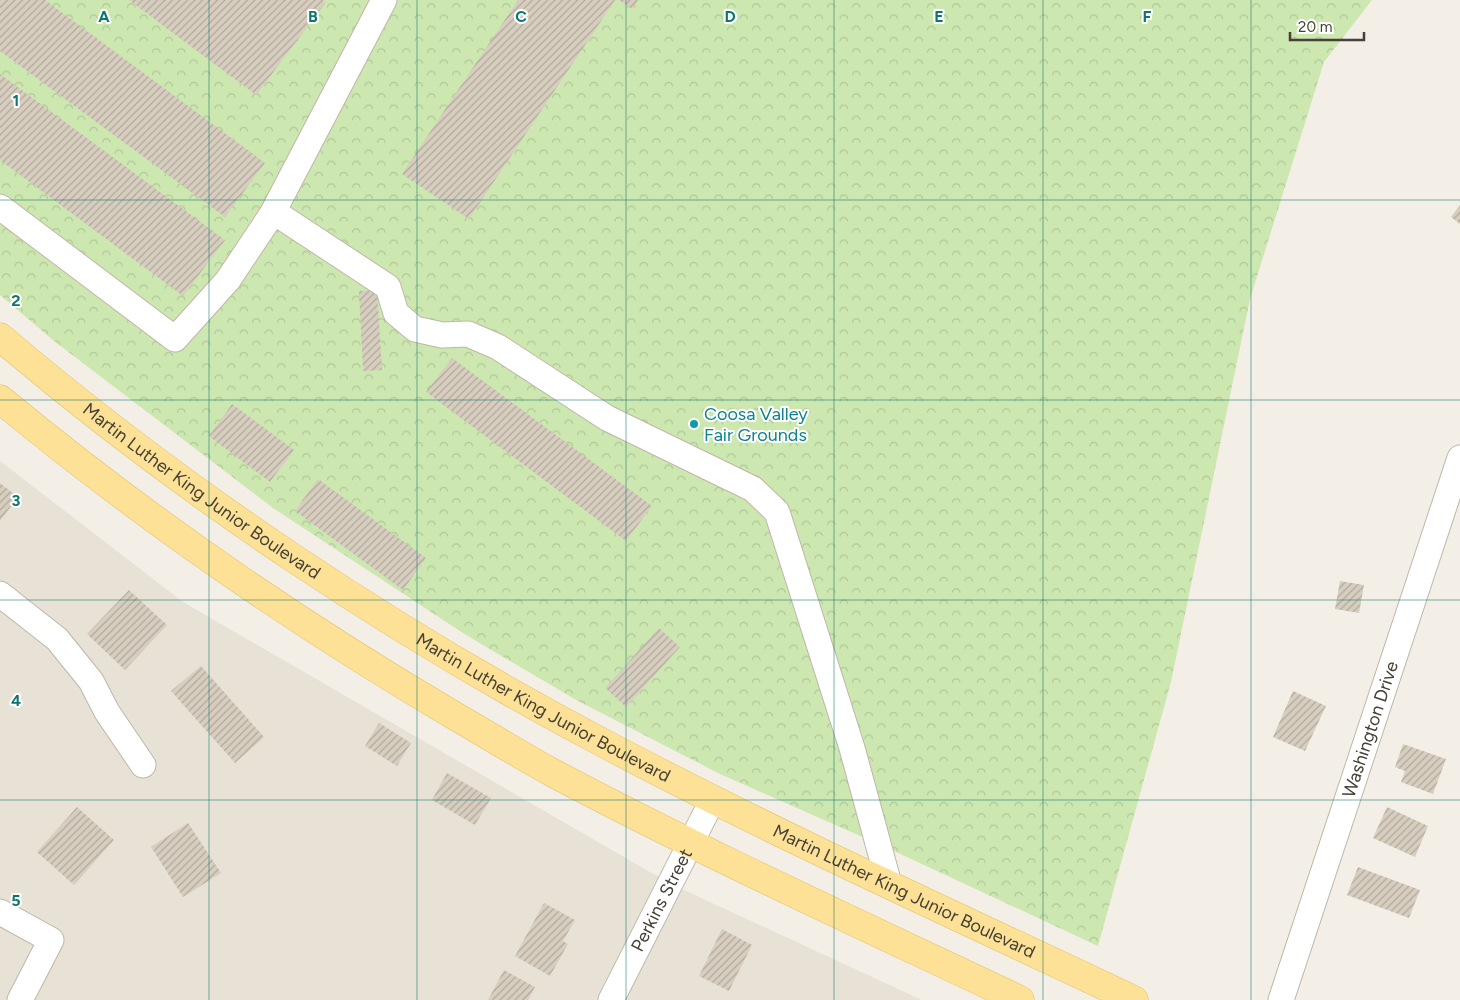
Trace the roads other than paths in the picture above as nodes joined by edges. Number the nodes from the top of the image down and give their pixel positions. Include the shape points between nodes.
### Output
1 (384, 0) edge
2 (0, 207) edge
3 (274, 212) junction
4 (0, 337) edge
5 (0, 399) edge
6 (1460, 458) edge
7 (0, 594) edge
8 (143, 765) dead end
9 (713, 800) junction
10 (690, 843) junction
11 (889, 884) junction
12 (0, 912) edge
13 (20, 1000) edge
14 (611, 1000) edge
15 (1020, 1000) edge
16 (1134, 1000) edge
17 (1280, 1000) edge

1 - 3 street
2 - 3 street via 175,339 228,280
3 - 11 street via 388,287 396,313 415,329 442,335 468,334 498,347 607,418 753,489 777,512 852,748
4 - 9 main road, Martin Luther King Junior Boulevard via 112,428 334,583 526,700
5 - 10 main road via 173,533 320,634 551,772
6 - 17 street, Washington Drive
7 - 8 street via 57,639 91,681 107,712
9 - 10 street, Perkins Street
9 - 11 main road, Martin Luther King Junior Boulevard
10 - 14 street, Perkins Street
10 - 15 main road
11 - 16 main road, Martin Luther King Junior Boulevard
12 - 13 street via 51,940

